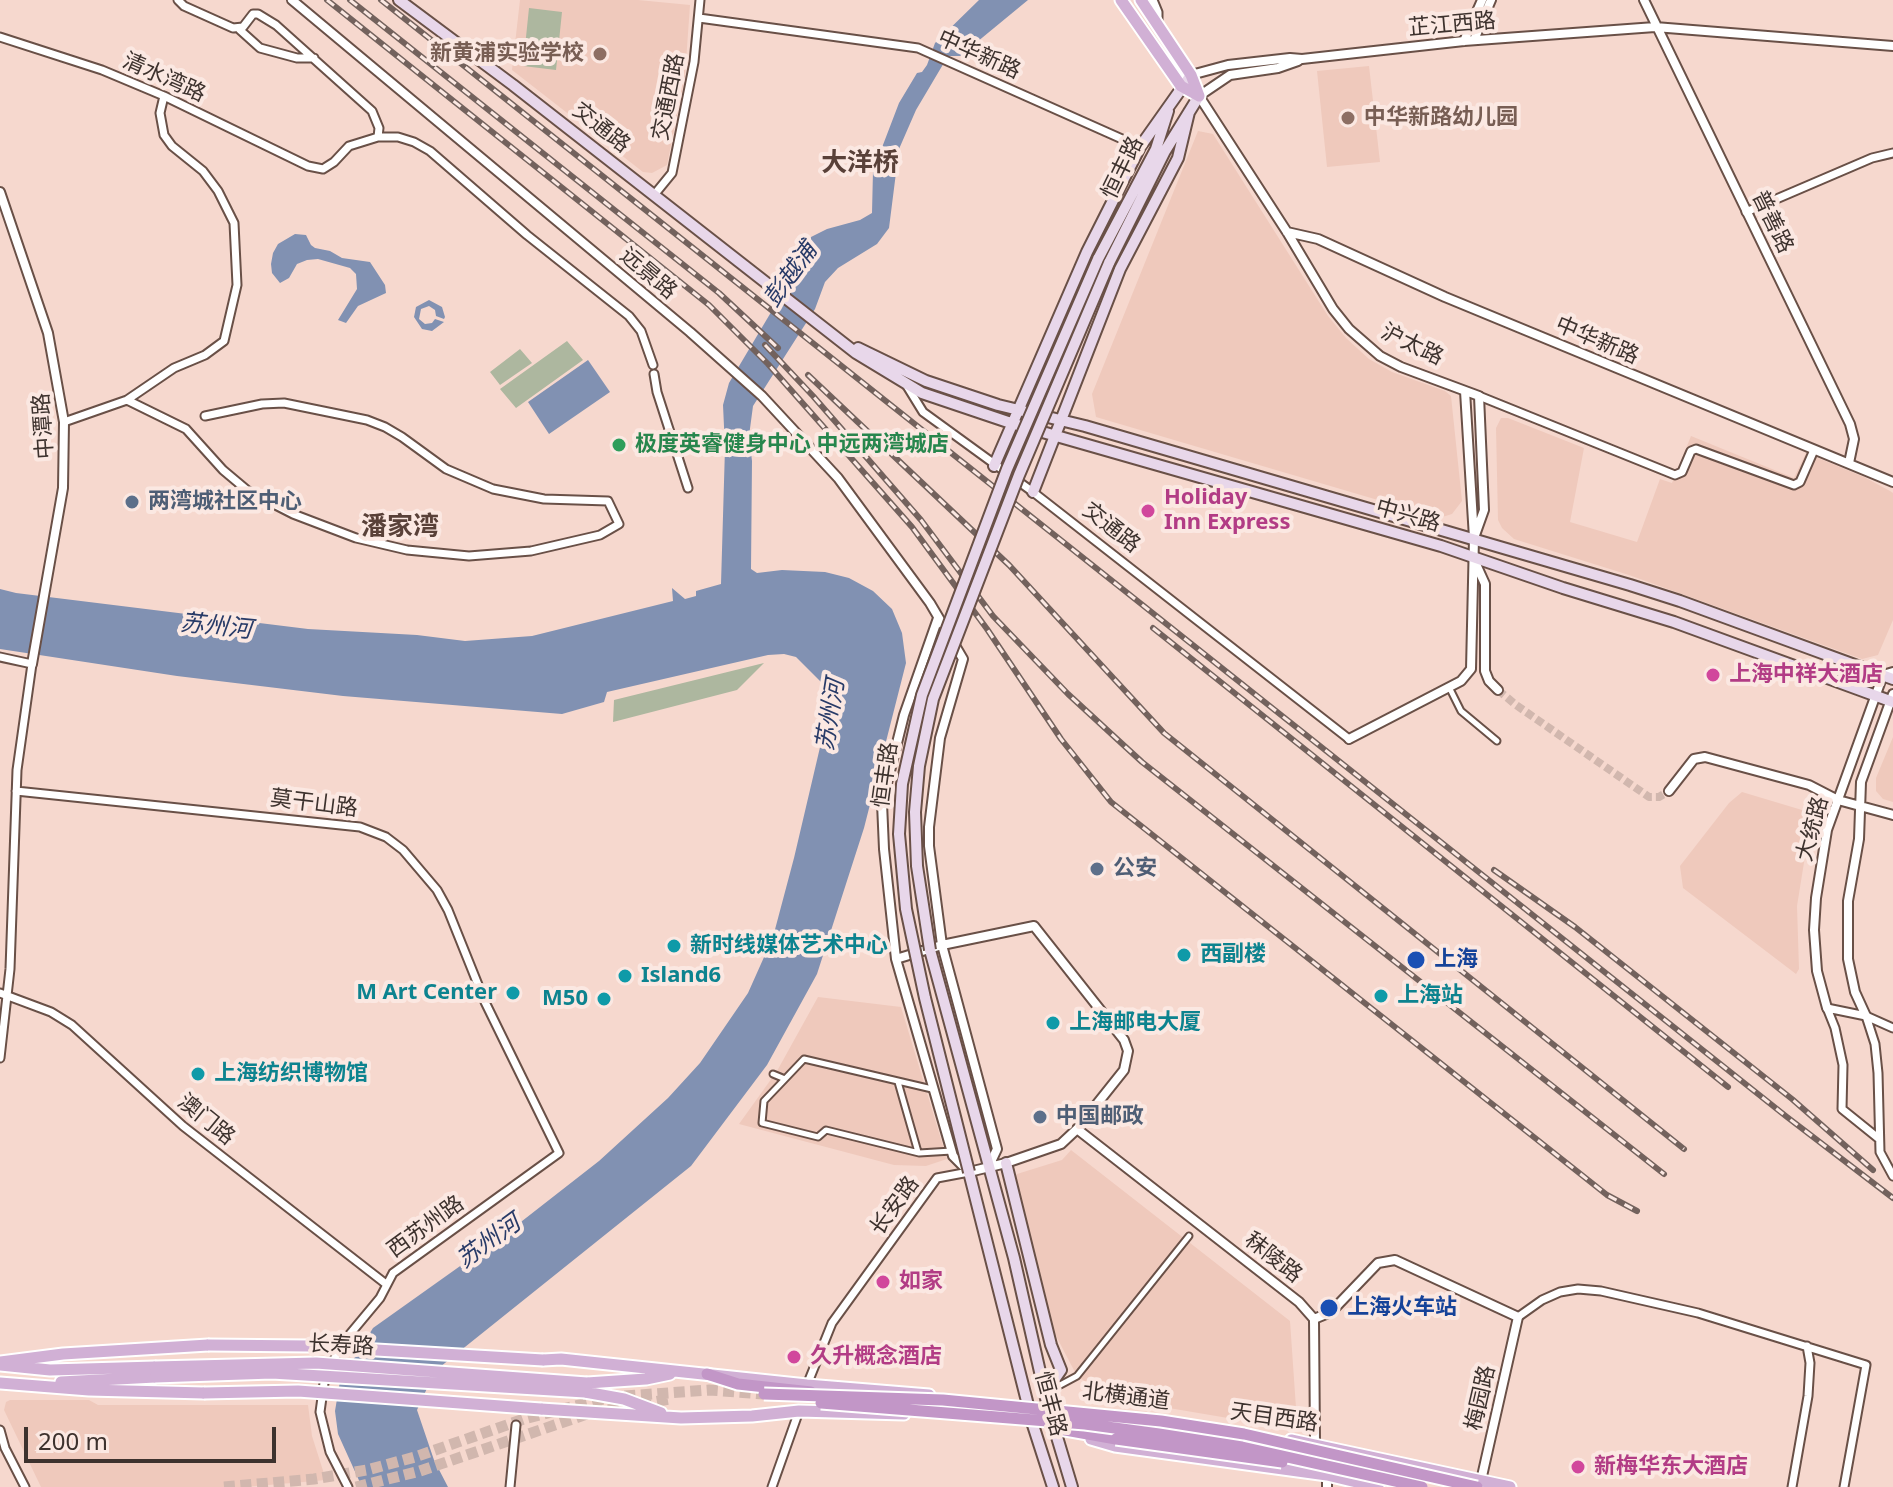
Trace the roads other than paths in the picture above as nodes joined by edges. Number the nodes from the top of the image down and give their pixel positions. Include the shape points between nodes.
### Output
1 (178, 0) edge
2 (292, 0) edge
3 (399, 0) edge
4 (700, 0) edge
5 (1121, 0) edge
6 (1141, 0) edge
7 (1153, 0) edge
8 (1482, 0) edge
9 (1491, 0) edge
10 (1644, 0) edge
11 (699, 18) junction
12 (1158, 23) junction
13 (1655, 27) junction
14 (240, 30) junction
15 (0, 37) edge
16 (1469, 41) junction
17 (1893, 46) edge
18 (314, 58) junction
19 (1302, 59) junction
20 (1191, 75) junction
21 (1181, 86) junction
22 (164, 96) junction
23 (1199, 96) junction
24 (1171, 102) junction
25 (1189, 112) junction
26 (378, 137) junction
27 (1140, 147) junction
28 (1893, 153) edge
29 (0, 192) edge
30 (654, 195) junction
31 (1746, 212) junction
32 (1287, 232) junction
33 (1104, 261) junction
34 (852, 348) junction
35 (912, 374) joint
36 (907, 386) junction
37 (1465, 391) junction
38 (1479, 396) junction
39 (127, 400) junction
40 (1017, 410) junction
41 (205, 416) dead end
42 (1062, 420) junction
43 (64, 422) junction
44 (1011, 423) junction
45 (1056, 434) junction
46 (1814, 450) junction
47 (1849, 463) junction
48 (994, 466) junction
49 (1893, 482) edge
50 (688, 488) dead end
51 (1033, 492) junction
52 (1474, 538) junction
53 (1473, 558) junction
54 (938, 618) junction
55 (0, 657) edge
56 (32, 661) junction
57 (1890, 675) edge
58 (1449, 687) junction
59 (1498, 690) tunnel mouth
60 (1875, 696) junction
61 (1892, 699) edge
62 (1349, 739) joint
63 (1497, 741) dead end
64 (16, 791) junction
65 (1669, 791) dead end
66 (1838, 800) junction
67 (1860, 806) junction
68 (1893, 815) edge
69 (942, 945) junction
70 (896, 959) junction
71 (4, 994) edge
72 (1827, 1008) junction
73 (1866, 1016) junction
74 (1893, 1028) edge
75 (0, 1058) edge
76 (773, 1074) dead end
77 (785, 1079) junction
78 (898, 1082) junction
79 (933, 1089) junction
80 (1077, 1129) junction
81 (1878, 1138) junction
82 (952, 1151) junction
83 (559, 1153) joint
84 (919, 1153) junction
85 (1006, 1163) junction
86 (988, 1169) junction
87 (969, 1172) junction
88 (1893, 1176) edge
89 (1022, 1230) junction
90 (1007, 1235) junction
91 (1189, 1236) dead end
92 (386, 1284) junction
93 (1518, 1317) junction
94 (1314, 1319) junction
95 (1812, 1347) junction
96 (0, 1363) edge
97 (155, 1372) junction
98 (678, 1372) junction
99 (707, 1374) junction
100 (0, 1383) edge
101 (33, 1385) junction
102 (807, 1385) junction
103 (586, 1387) junction
104 (1045, 1393) junction
105 (835, 1396) junction
106 (1029, 1404) junction
107 (1048, 1407) junction
108 (799, 1411) junction
109 (672, 1418) junction
110 (516, 1425) dead end
111 (1033, 1425) junction
112 (1054, 1428) junction
113 (0, 1430) edge
114 (1315, 1443) junction
115 (2, 1449) edge
116 (1327, 1481) edge
117 (1377, 1482) edge
118 (1479, 1484) edge
119 (25, 1487) edge
120 (348, 1487) edge
121 (510, 1487) edge
122 (772, 1487) edge
123 (1053, 1487) edge
124 (1072, 1487) edge
125 (1422, 1487) edge
126 (1510, 1487) edge
127 (1792, 1487) edge
128 (1844, 1487) edge

1 - 14 street
2 - 54 street, 远景路 via 762,396 838,478
3 - 30 main road, 交通路
4 - 11 street, 交通西路
5 - 21 main road, 沪太路
6 - 12 main road, 沪太路
7 - 12 street
8 - 16 street
9 - 16 street
10 - 13 street, 普善路
11 - 27 street, 中华新路 via 927,51
11 - 30 street, 交通西路 via 672,173
12 - 20 main road, 沪太路
13 - 16 street, 芷江西路
13 - 17 street, 芷江西路
13 - 31 street, 普善路
14 - 18 street via 260,48
14 - 18 street via 258,14
15 - 22 street, 清水湾路
16 - 19 street, 芷江西路
18 - 26 street via 372,111
19 - 20 street, 芷江西路 via 1228,65
19 - 23 street, 芷江西路 via 1230,75
20 - 21 main road, 恒丰路
20 - 23 main road, 沪太路
21 - 23 main road, 沪太路
21 - 24 main road, 恒丰路
22 - 26 street, 清水湾路 via 323,169 349,146
22 - 39 street via 164,135 203,171 234,223 237,285 224,341
23 - 25 main road, 恒丰路
23 - 32 street, 沪太路
24 - 27 main road, 恒丰路
24 - 33 main road, 恒丰路 via 1156,149
25 - 33 main road, 恒丰路
25 - 42 main road, 恒丰路 via 1178,158 1120,269
26 - 50 street via 406,139 430,151 629,316 641,331
27 - 40 main road, 恒丰路
28 - 31 street
29 - 43 street, 中潭路 via 48,333
30 - 34 main road, 交通路
31 - 47 street, 普善路 via 1850,424 1854,439
32 - 37 street, 沪太路 via 1333,309 1362,343 1401,367
32 - 46 street, 中华新路 via 1318,239
33 - 86 main road, 恒丰路, bridge via 933,699 919,766 915,834 926,930
33 - 87 main road, 恒丰路, bridge via 1007,469 922,695 902,784 899,855 906,909
34 - 35 main road, 交通路
34 - 36 main road, 交通路
35 - 40 main road, 中兴路
36 - 44 main road, 中兴路
36 - 48 street, 交通路 via 923,412
37 - 38 street, 沪太路
37 - 52 street
38 - 46 street, 沪太路 via 1675,475 1696,449 1794,485
38 - 52 street via 1484,510
39 - 41 street via 186,429 248,491 356,538 469,556 531,551 600,535 619,524 608,501 544,499 493,489 446,469 402,437 367,420 284,403
39 - 43 street
40 - 42 main road, 中兴路
40 - 44 main road, 恒丰路
42 - 45 main road, 恒丰路
42 - 52 main road, 中兴路
43 - 56 street, 中潭路 via 63,488
44 - 45 main road, 中兴路
44 - 48 main road, 恒丰路
45 - 51 main road, 恒丰路
45 - 53 main road, 中兴路
46 - 47 street, 中华新路
47 - 49 street, 中华新路
48 - 51 street, 交通路
51 - 62 street, 交通路
52 - 53 street
52 - 57 main road, 中兴路 via 1680,601
53 - 58 street via 1471,669
53 - 59 street via 1485,584 1485,671
53 - 60 main road, 中兴路 via 1674,622
54 - 69 street, 远景路 via 963,659 940,738 929,827
54 - 70 street via 904,715 882,803
55 - 56 street
56 - 64 street
57 - 60 street, 大统路
58 - 62 street
58 - 63 street via 1461,711
60 - 61 main road, 中兴路
60 - 66 street, 大统路
61 - 67 street, 大统路 via 1861,782
64 - 71 street
64 - 83 street, 莫干山路 via 349,825 396,843 445,904 485,1002
65 - 66 street via 1694,759 1705,757 1809,785
66 - 67 street
66 - 72 street, 大统路 via 1827,830 1814,916 1815,959
67 - 68 street
67 - 73 street, 大统路 via 1847,933 1855,992
69 - 70 street
69 - 80 street via 1034,926 1120,1035 1128,1051 1124,1070
69 - 86 street, 远景路 via 997,1149
70 - 79 street
71 - 75 street
71 - 92 street, 澳门路 via 72,1025 183,1126
72 - 73 street
72 - 81 street via 1843,1065 1842,1109
73 - 74 street
73 - 81 street via 1878,1073
76 - 77 street
77 - 78 street via 804,1059
77 - 84 street via 764,1101 762,1123 818,1137 826,1130
78 - 79 street
78 - 84 street
79 - 82 street
80 - 85 street, 长安路 via 1061,1144
80 - 94 street, 秣陵路
81 - 88 street
82 - 84 street
82 - 87 street
83 - 92 street, 西苏州路 via 397,1269
85 - 86 street, 长安路
85 - 89 main road
86 - 87 street, 长安路
86 - 90 main road, 恒丰路
87 - 102 street, 长安路 via 937,1178 832,1323
87 - 106 main road, 恒丰路
89 - 90 main road
89 - 104 main road via 1061,1370
90 - 104 main road, 恒丰路
91 - 104 street via 1077,1376
92 - 120 street, 西苏州路 via 340,1346 322,1393 324,1437
93 - 94 street via 1395,1260 1378,1263 1331,1312
93 - 95 street via 1560,1292 1589,1290 1698,1313
93 - 118 street, 梅园路
94 - 114 street
95 - 127 street
95 - 128 street via 1866,1365
96 - 97 main road, 长寿路 via 50,1370
96 - 98 main road, 长寿路, bridge via 208,1345 310,1346 561,1359
97 - 101 main road, 长寿路
97 - 103 main road, 长寿路, bridge
98 - 99 main road, 长寿路
98 - 103 main road, 长寿路
99 - 102 main road, 长寿路
99 - 105 highway, bridge via 738,1384
100 - 101 main road, 长寿路
101 - 109 main road, 长寿路, bridge via 204,1393 298,1391
102 - 106 main road, 长寿路
103 - 109 main road, 长寿路
104 - 107 main road, 恒丰路
105 - 117 highway, 北横通道, bridge via 764,1397 1129,1430 1242,1447
105 - 118 highway, 北横通道, bridge via 959,1401 1161,1421
106 - 107 main road, 天目西路
106 - 111 main road, 恒丰路
107 - 112 main road, 恒丰路
107 - 114 main road, 天目西路
108 - 109 main road, 长寿路
108 - 111 main road, 长寿路
108 - 122 street
110 - 121 street
111 - 112 main road
111 - 123 main road, 恒丰路
112 - 116 main road via 1306,1464
112 - 117 highway, bridge
112 - 124 main road, 恒丰路
113 - 115 street
114 - 116 street
114 - 118 main road, 天目西路
115 - 119 street
116 - 117 main road
117 - 125 highway, 北横通道, bridge
118 - 126 main road, 天目西路

